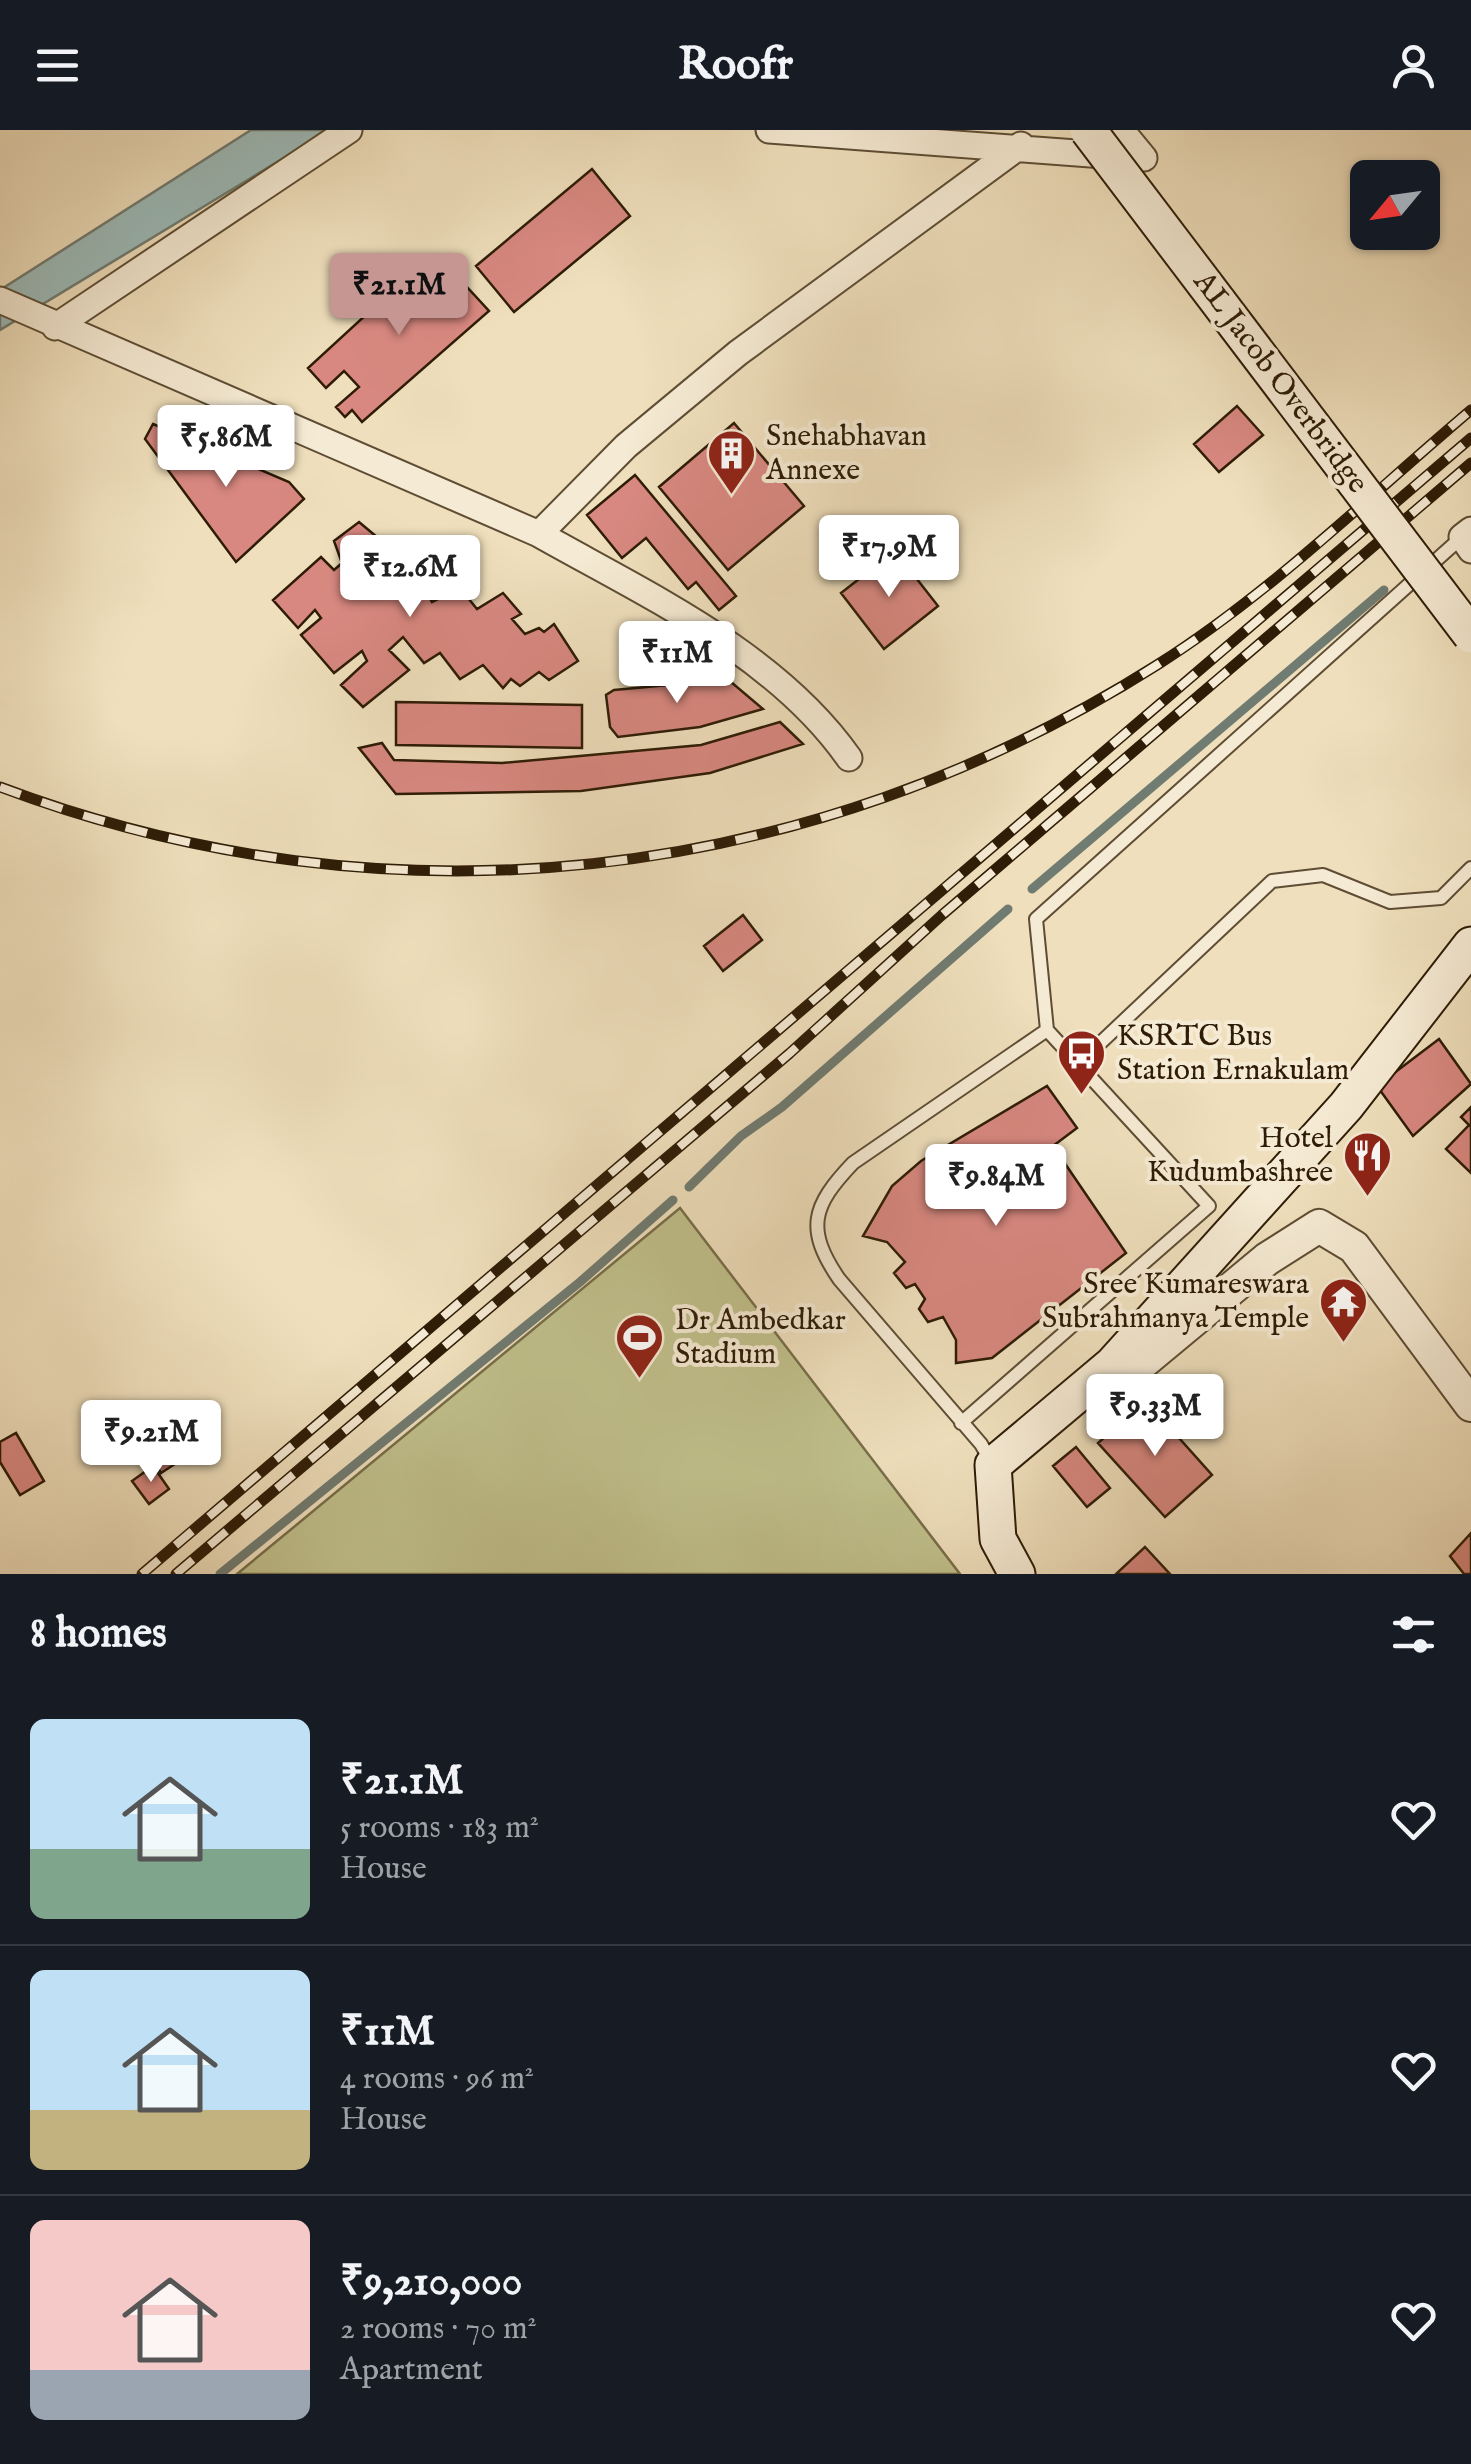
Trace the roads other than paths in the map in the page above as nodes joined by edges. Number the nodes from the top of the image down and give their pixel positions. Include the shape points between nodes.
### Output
1 (349, 130) edge
2 (769, 130) edge
3 (1088, 130) edge
4 (1121, 130) edge
5 (1021, 146) junction
6 (0, 300) edge
7 (46, 322) junction
8 (539, 534) junction
9 (1468, 539) edge
10 (1471, 636) edge
11 (848, 758) dead end
12 (1471, 868) edge
13 (1471, 946) edge
14 (1047, 1030) junction
15 (1078, 1064) junction
16 (1112, 1365) junction
17 (1465, 1386) edge
18 (961, 1423) junction
19 (993, 1465) junction
20 (1017, 1574) edge

1 - 7 street
2 - 5 street
3 - 10 main road, AL Jacob Overbridge, bridge
4 - 5 street via 1144,158
5 - 8 street via 738,353 626,446
6 - 7 street
7 - 8 street
8 - 11 street via 699,626 826,726
9 - 14 lane via 1394,596 1036,919
12 - 15 lane via 1441,898 1390,902 1323,875 1272,880
13 - 16 main road via 1346,1106
14 - 15 lane
14 - 18 lane via 853,1163 816,1214 820,1250 839,1279
15 - 18 lane via 1209,1206
16 - 17 street via 1142,1362 1267,1259 1319,1226 1354,1247
16 - 19 main road
18 - 19 lane
19 - 20 main road via 998,1539

